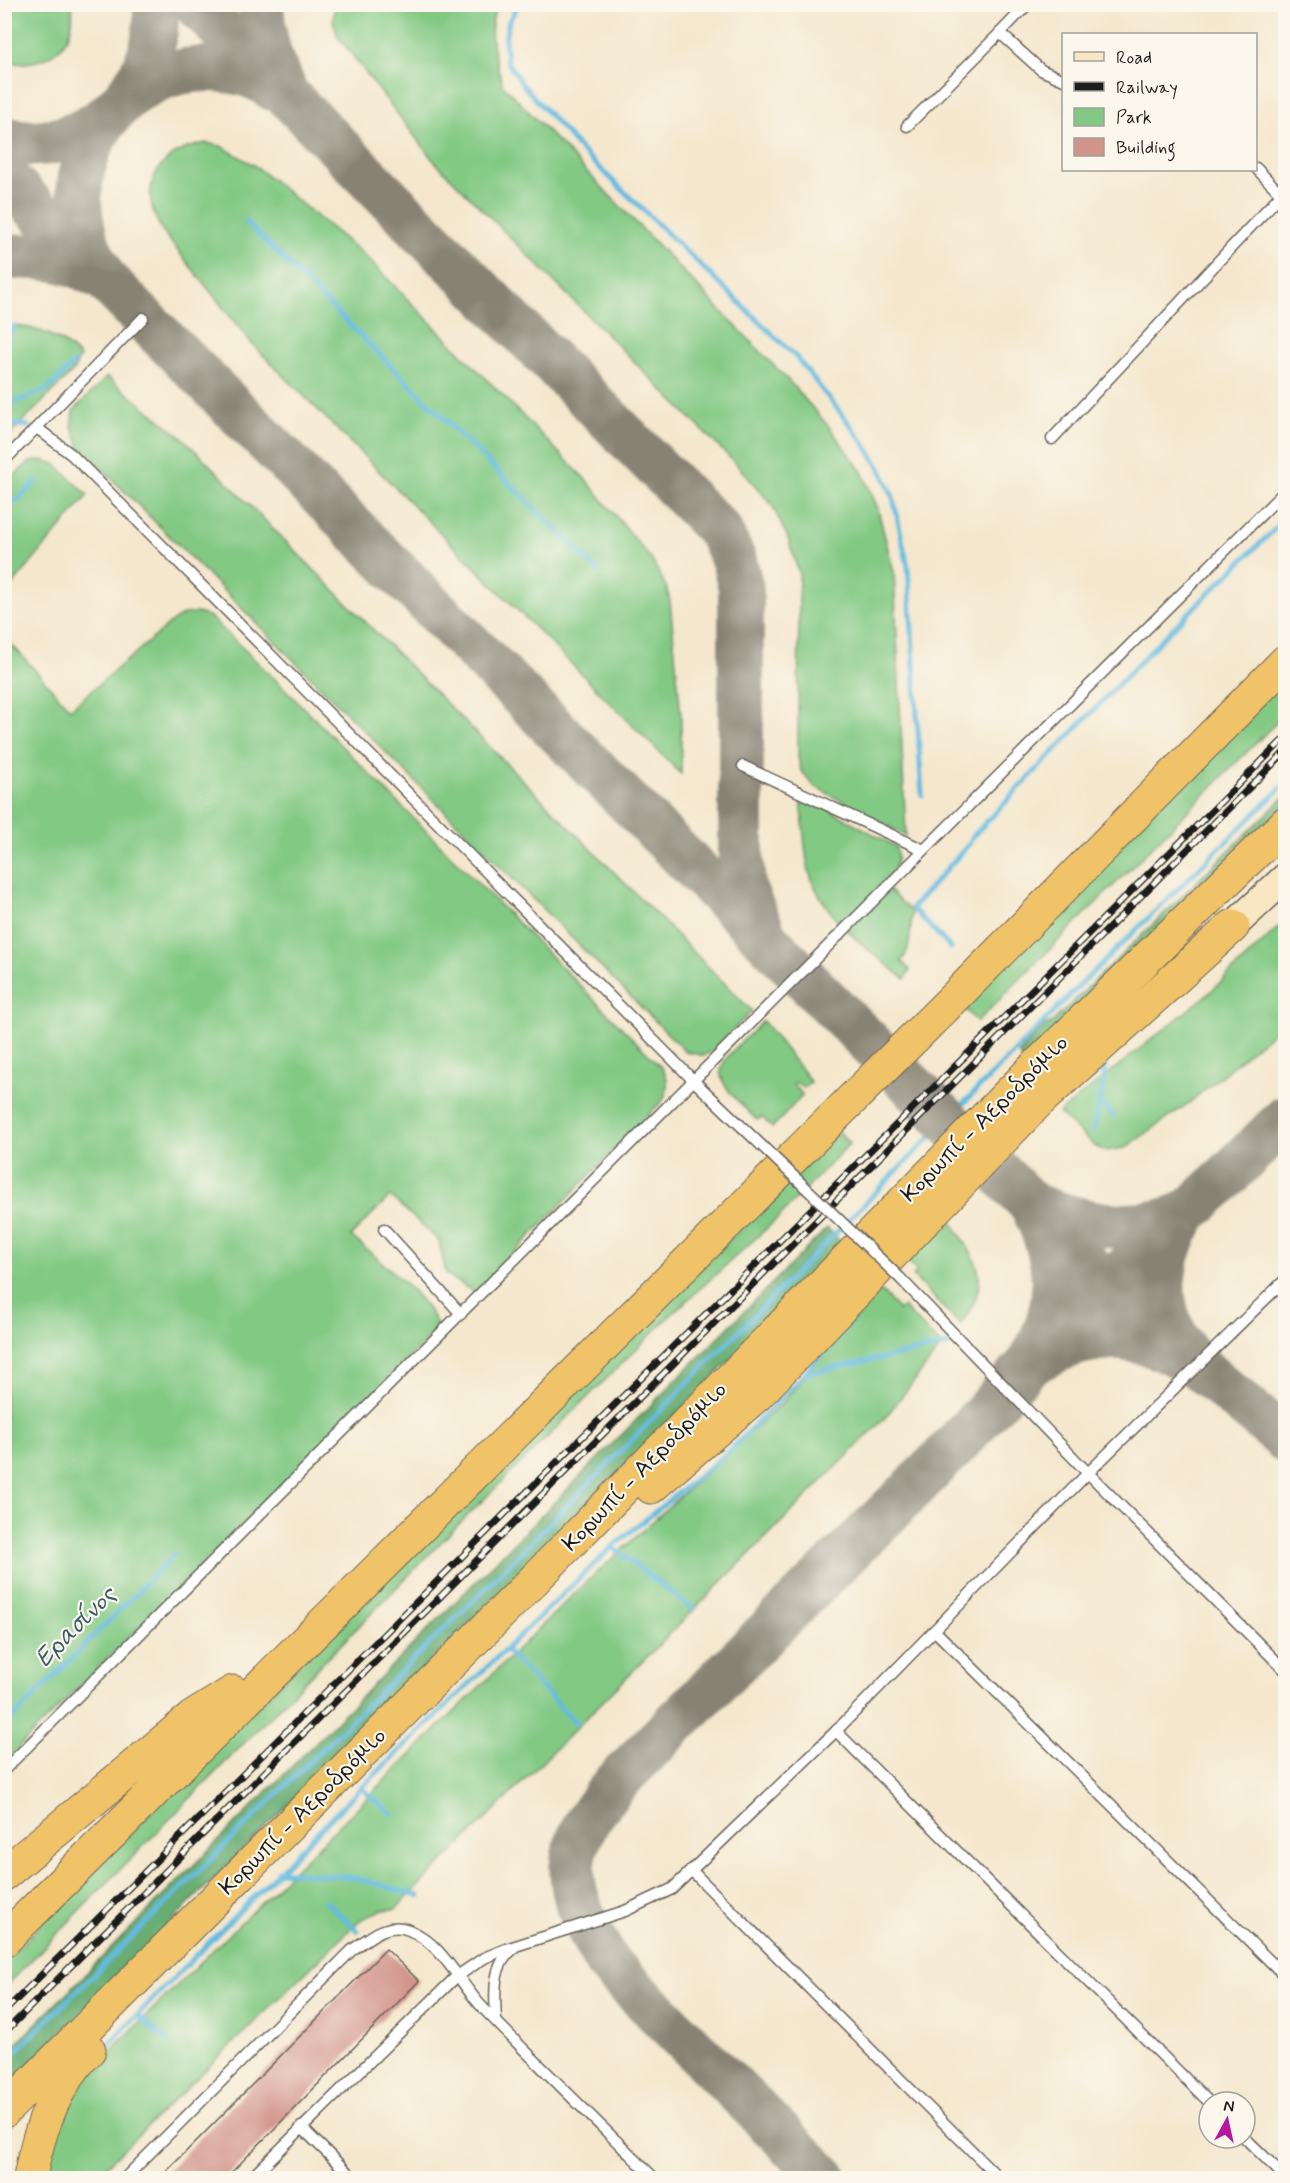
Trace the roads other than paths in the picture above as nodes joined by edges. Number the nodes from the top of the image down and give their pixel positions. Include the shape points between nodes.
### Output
1 (1028, 4) edge
2 (1000, 33) junction
3 (1062, 79) edge
4 (907, 126) dead end
5 (1257, 169) edge
6 (1283, 192) edge
7 (143, 318) dead end
8 (37, 428) junction
9 (1052, 439) dead end
10 (4, 461) edge
11 (1286, 490) edge
12 (1286, 661) edge
13 (743, 766) dead end
14 (1286, 823) edge
15 (924, 850) junction
16 (1286, 877) edge
17 (1286, 897) edge
18 (1233, 926) junction
19 (695, 1082) junction
20 (384, 1229) dead end
21 (1286, 1279) edge
22 (461, 1314) junction
23 (1088, 1473) junction
24 (530, 1584) junction
25 (935, 1631) junction
26 (286, 1658) junction
27 (1286, 1671) edge
28 (836, 1731) junction
29 (4, 1770) edge
30 (691, 1870) junction
31 (4, 1874) edge
32 (4, 1940) edge
33 (518, 1944) junction
34 (151, 1964) junction
35 (456, 1977) junction
36 (1286, 1977) edge
37 (496, 2021) junction
38 (1197, 2090) edge
39 (4, 2111) edge
40 (301, 2127) junction
41 (1257, 2150) edge
42 (30, 2178) edge
43 (125, 2178) edge
44 (251, 2178) edge
45 (353, 2178) edge
46 (654, 2178) edge
47 (999, 2178) edge
48 (1286, 2178) edge

1 - 2 lane
2 - 3 lane via 1041,70
2 - 4 lane
5 - 6 lane
6 - 9 lane
7 - 8 lane
8 - 10 lane
8 - 19 lane via 72,455
11 - 15 lane
12 - 26 highway via 953,999
13 - 15 lane
14 - 24 highway, Κορωπί - Αεροδρόμιο via 1032,1070
15 - 19 lane
16 - 18 street
17 - 18 street
18 - 24 highway via 1038,1102 758,1394 673,1469
19 - 22 lane
19 - 23 lane, bridge via 900,1278
20 - 22 lane
21 - 23 lane
22 - 29 lane
23 - 25 lane
23 - 27 lane
24 - 34 highway, Κορωπί - Αεροδρόμιο
25 - 28 lane
25 - 36 lane
26 - 31 highway via 193,1718
26 - 32 highway
28 - 30 lane
28 - 38 lane
30 - 33 lane via 672,1889 624,1911
30 - 47 lane
33 - 35 lane via 484,1958
33 - 37 lane via 505,1955 495,1981
34 - 39 highway, Κορωπί - Αεροδρόμιο
34 - 42 highway via 118,2020 84,2055 50,2105
35 - 37 lane
35 - 40 lane
35 - 43 lane via 426,1939 395,1927 377,1932 352,1950
37 - 46 lane
40 - 44 lane
40 - 45 lane
41 - 48 lane

